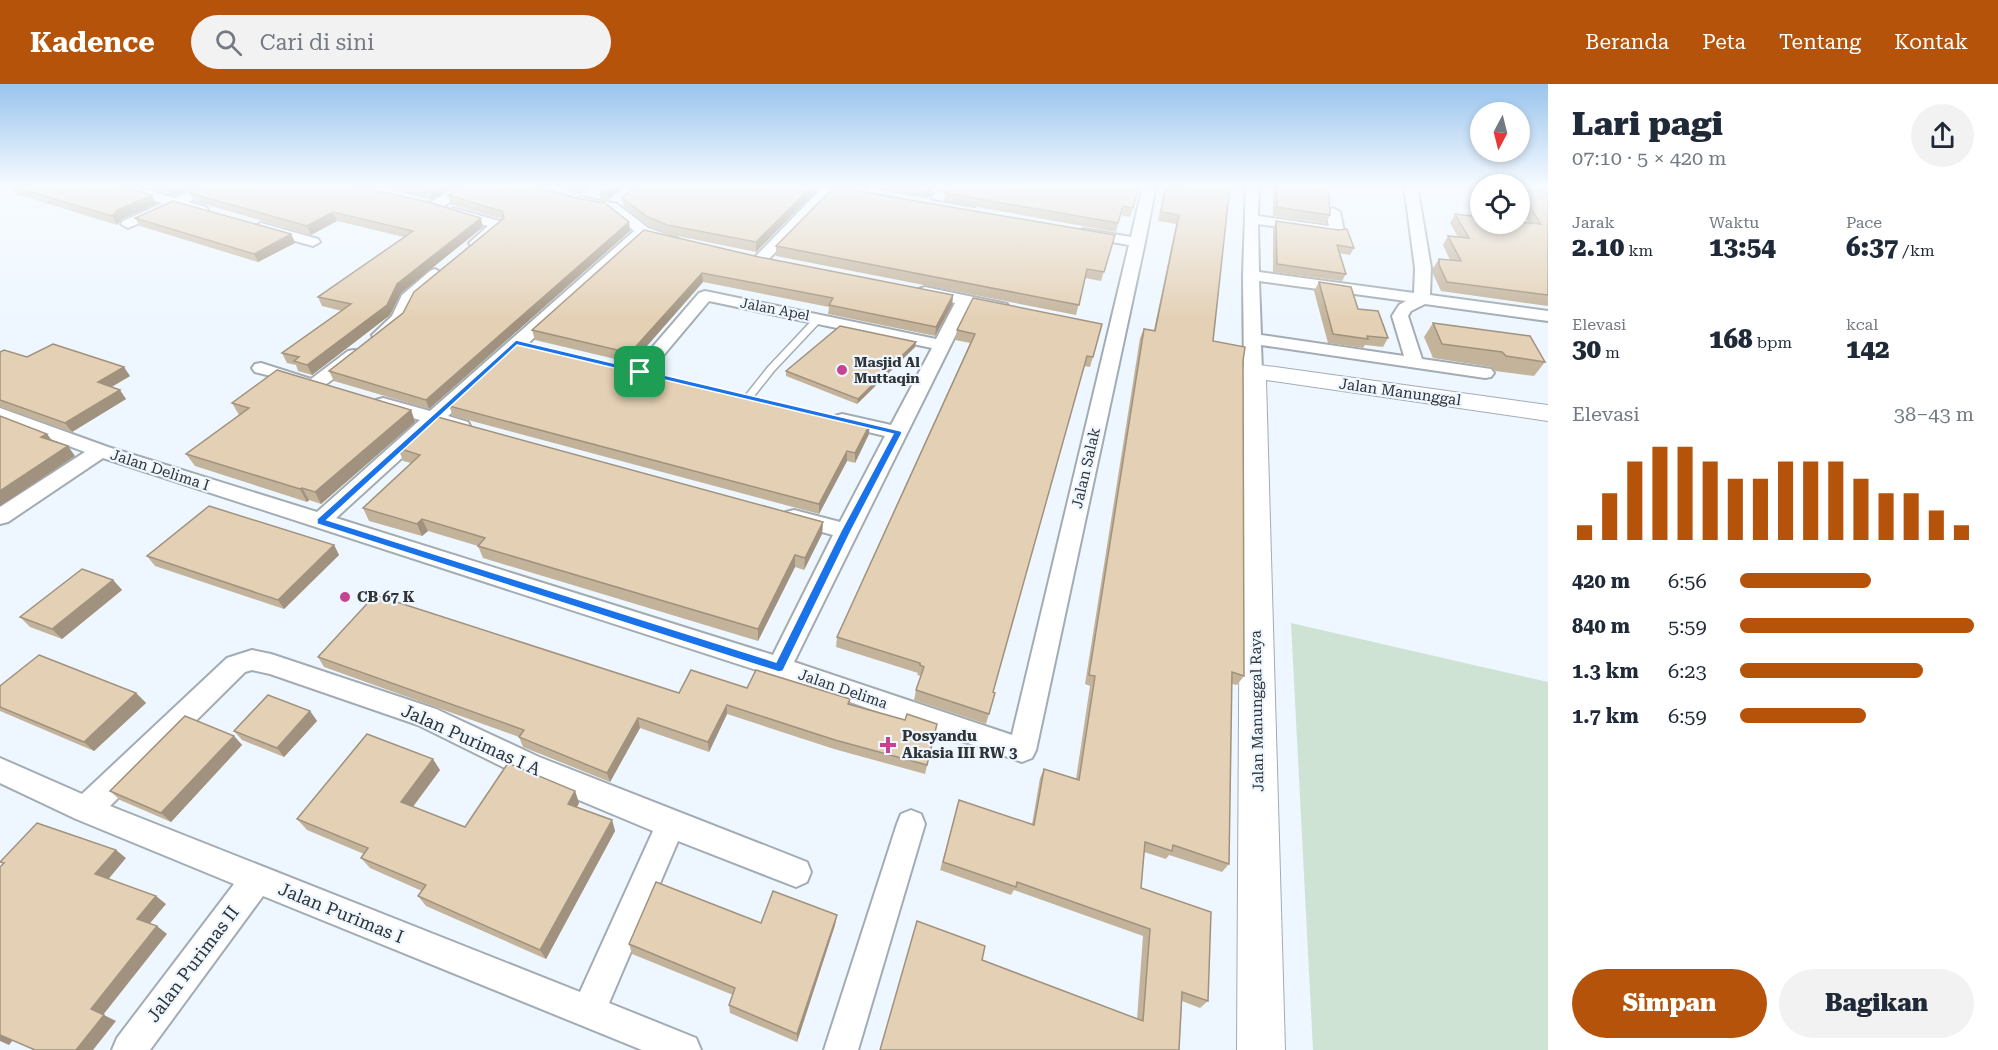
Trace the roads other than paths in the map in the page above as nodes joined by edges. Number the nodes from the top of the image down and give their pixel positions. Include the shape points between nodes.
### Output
1 (273, 230) edge
2 (492, 230) edge
3 (785, 230) edge
4 (1069, 230) edge
5 (1119, 230) edge
6 (1140, 230) edge
7 (1251, 230) edge
8 (1417, 230) edge
9 (643, 231) joint
10 (1139, 236) junction
11 (313, 242) dead end
12 (683, 243) edge
13 (462, 254) edge
14 (783, 264) edge
15 (444, 267) edge
16 (1251, 275) junction
17 (908, 288) edge
18 (965, 299) junction
19 (1422, 299) junction
20 (1012, 309) edge
21 (1548, 316) edge
22 (819, 318) junction
23 (516, 343) junction
24 (943, 345) junction
25 (539, 348) edge
26 (1252, 355) junction
27 (1415, 363) junction
28 (618, 367) edge
29 (261, 368) dead end
30 (640, 372) junction
31 (1485, 373) dead end
32 (662, 378) edge
33 (315, 384) junction
34 (337, 390) edge
35 (726, 393) edge
36 (748, 398) junction
37 (370, 399) edge
38 (771, 403) edge
39 (1548, 413) edge
40 (0, 414) edge
41 (829, 417) edge
42 (435, 418) junction
43 (481, 431) edge
44 (898, 433) junction
45 (101, 451) junction
46 (777, 512) edge
47 (0, 517) edge
48 (320, 521) junction
49 (846, 531) junction
50 (779, 668) junction
51 (1022, 750) joint
52 (0, 770) edge
53 (86, 810) junction
54 (670, 824) junction
55 (911, 824) dead end
56 (796, 872) dead end
57 (257, 879) junction
58 (588, 1013) junction
59 (637, 1041) edge
60 (129, 1050) edge
61 (684, 1050) edge
62 (841, 1050) edge
63 (1261, 1050) edge

1 - 11 street
2 - 13 street
3 - 14 street via 755,258
4 - 10 street
5 - 10 street
6 - 10 street, Jalan Salak
7 - 16 street
8 - 19 street via 1423,268
9 - 12 street
9 - 23 street
10 - 51 street, Jalan Salak via 1112,328
15 - 33 street via 408,298 399,318
16 - 19 street
16 - 26 street
17 - 18 street
18 - 20 street
18 - 24 street
19 - 21 street
19 - 27 street via 1405,308 1400,316
22 - 24 street, Jalan Apel
22 - 30 street, Jalan Apel via 705,296
22 - 36 lane
23 - 25 street
23 - 42 street
24 - 44 street
26 - 27 street
26 - 39 street, Jalan Manunggal
26 - 63 street, Jalan Manunggal Raya
27 - 31 street
28 - 30 street
29 - 33 street
30 - 32 street
33 - 34 street
35 - 36 street
36 - 38 street
37 - 42 street
40 - 45 street, Jalan Delima I
41 - 44 street
42 - 43 street
42 - 48 street
44 - 49 street
45 - 47 street
45 - 48 street, Jalan Delima I
46 - 49 street
48 - 50 street, Jalan Delima
49 - 50 street
50 - 51 street, Jalan Delima
52 - 53 street, Jalan Purimas I
53 - 54 street, Jalan Purimas I A via 236,665 252,660 427,717 529,766
53 - 57 street, Jalan Purimas I
54 - 56 street, Jalan Purimas I A
54 - 58 street
55 - 62 street
57 - 58 street, Jalan Purimas I
57 - 60 street, Jalan Purimas II
58 - 59 street, Jalan Purimas I
59 - 61 street, Jalan Purimas I

